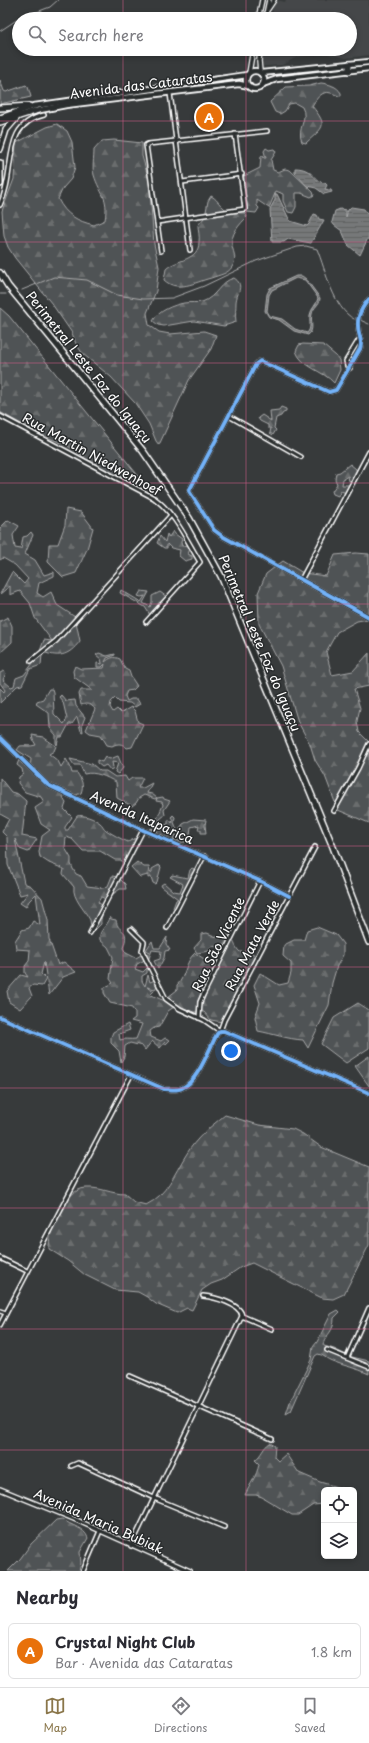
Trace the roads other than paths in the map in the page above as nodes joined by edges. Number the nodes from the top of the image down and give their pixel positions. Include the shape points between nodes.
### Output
1 (262, 0) edge
2 (269, 0) edge
3 (274, 0) edge
4 (259, 12) edge
5 (267, 12) joint
6 (252, 56) edge
7 (259, 56) edge
8 (369, 62) edge
9 (348, 64) junction
10 (369, 68) edge
11 (349, 71) junction
12 (260, 72) junction
13 (248, 74) junction
14 (263, 84) junction
15 (249, 86) junction
16 (170, 93) junction
17 (0, 108) edge
18 (34, 109) junction
19 (19, 115) junction
20 (44, 115) dead end
21 (0, 118) edge
22 (0, 122) edge
23 (14, 130) dead end
24 (267, 131) dead end
25 (235, 134) junction
26 (176, 141) junction
27 (0, 149) edge
28 (6, 158) dead end
29 (0, 163) edge
30 (242, 174) junction
31 (182, 182) junction
32 (0, 184) edge
33 (0, 205) edge
34 (186, 218) junction
35 (157, 222) junction
36 (190, 250) dead end
37 (161, 252) dead end
38 (0, 273) edge
39 (0, 278) edge
40 (8, 286) junction
41 (369, 299) edge
42 (360, 338) junction
43 (350, 368) junction
44 (0, 416) edge
45 (229, 416) junction
46 (369, 452) edge
47 (301, 457) dead end
48 (171, 515) junction
49 (301, 580) junction
50 (369, 617) edge
51 (146, 622) dead end
52 (31, 661) dead end
53 (0, 738) edge
54 (369, 744) edge
55 (334, 811) dead end
56 (143, 830) junction
57 (315, 847) dead end
58 (204, 856) junction
59 (260, 881) junction
60 (289, 896) junction
61 (167, 928) dead end
62 (131, 929) dead end
63 (90, 933) dead end
64 (369, 942) edge
65 (0, 1017) edge
66 (199, 1018) junction
67 (220, 1031) junction
68 (131, 1075) junction
69 (369, 1093) edge
70 (0, 1258) edge
71 (27, 1271) junction
72 (204, 1296) dead end
73 (369, 1308) edge
74 (0, 1311) edge
75 (6, 1313) junction
76 (242, 1316) junction
77 (0, 1324) edge
78 (272, 1329) dead end
79 (327, 1350) dead end
80 (347, 1358) junction
81 (369, 1367) edge
82 (130, 1376) dead end
83 (199, 1406) junction
84 (272, 1439) dead end
85 (71, 1466) dead end
86 (0, 1489) edge
87 (154, 1498) junction
88 (224, 1527) dead end
89 (100, 1531) junction
90 (131, 1546) junction
91 (84, 1571) edge
92 (190, 1571) edge

1 - 4 street
2 - 5 street
3 - 5 street
6 - 13 street
7 - 12 street
8 - 9 main road
9 - 11 highway
9 - 12 main road
10 - 11 main road
11 - 14 main road via 278,79
12 - 13 main road via 253,71
12 - 14 main road via 264,77
13 - 15 main road via 246,81
13 - 18 main road, Avenida das Cataratas
14 - 15 main road via 258,88
15 - 16 main road, Avenida das Cataratas via 239,84
16 - 18 main road, Avenida das Cataratas
16 - 26 street
17 - 18 highway
18 - 19 highway
18 - 21 highway
19 - 22 highway
19 - 27 highway via 6,130
20 - 23 street via 35,116
24 - 25 street
25 - 26 street
25 - 30 street
26 - 31 street
26 - 35 street via 146,145
28 - 33 street via 5,188
29 - 32 highway
30 - 31 street
30 - 34 street via 245,209
31 - 34 street
34 - 35 street
34 - 36 street
35 - 37 street
38 - 40 highway, Perimetral Leste Foz do Iguaçu
39 - 40 highway, Perimetral Leste Foz do Iguaçu
40 - 64 highway, Perimetral Leste Foz do Iguaçu via 143,451 190,518 207,548 221,576 333,847
41 - 42 street via 357,319
42 - 43 street via 360,349
42 - 43 street via 346,362 346,366
43 - 45 street via 336,390 329,392 260,361 256,364
44 - 48 street, Rua Martin Niedwenhoef via 154,498
45 - 47 street
45 - 49 street via 189,491 214,530
46 - 49 street
48 - 51 street, Rua Martin Niedwenhoef via 200,562
48 - 52 street via 56,641
49 - 50 street
53 - 56 street, Avenida Itaparica via 46,784
54 - 55 street
56 - 58 street, Avenida Itaparica
56 - 63 street
57 - 60 street, Rua Mata Verde
58 - 59 street, Avenida Itaparica
58 - 61 street
59 - 60 street, Avenida Itaparica
59 - 66 street, Rua São Vicente via 203,995
60 - 67 street, Rua Mata Verde
62 - 66 street via 144,942 142,951 166,999
65 - 68 street
66 - 67 street
67 - 68 street, Rua Mata Verde via 193,1078 183,1088 164,1088
67 - 69 street via 228,1031
68 - 71 street
70 - 71 street
71 - 75 street
72 - 76 street via 214,1297 238,1308
73 - 80 street
74 - 75 street
75 - 77 street
76 - 78 street
76 - 83 street
79 - 80 street
80 - 81 street
82 - 83 street
83 - 84 street
83 - 87 street
85 - 87 street via 78,1463 92,1468
86 - 89 street, Avenida Maria Bubiak
87 - 88 street
87 - 90 street
89 - 90 street, Avenida Maria Bubiak
89 - 91 street
90 - 92 street, Avenida Maria Bubiak

